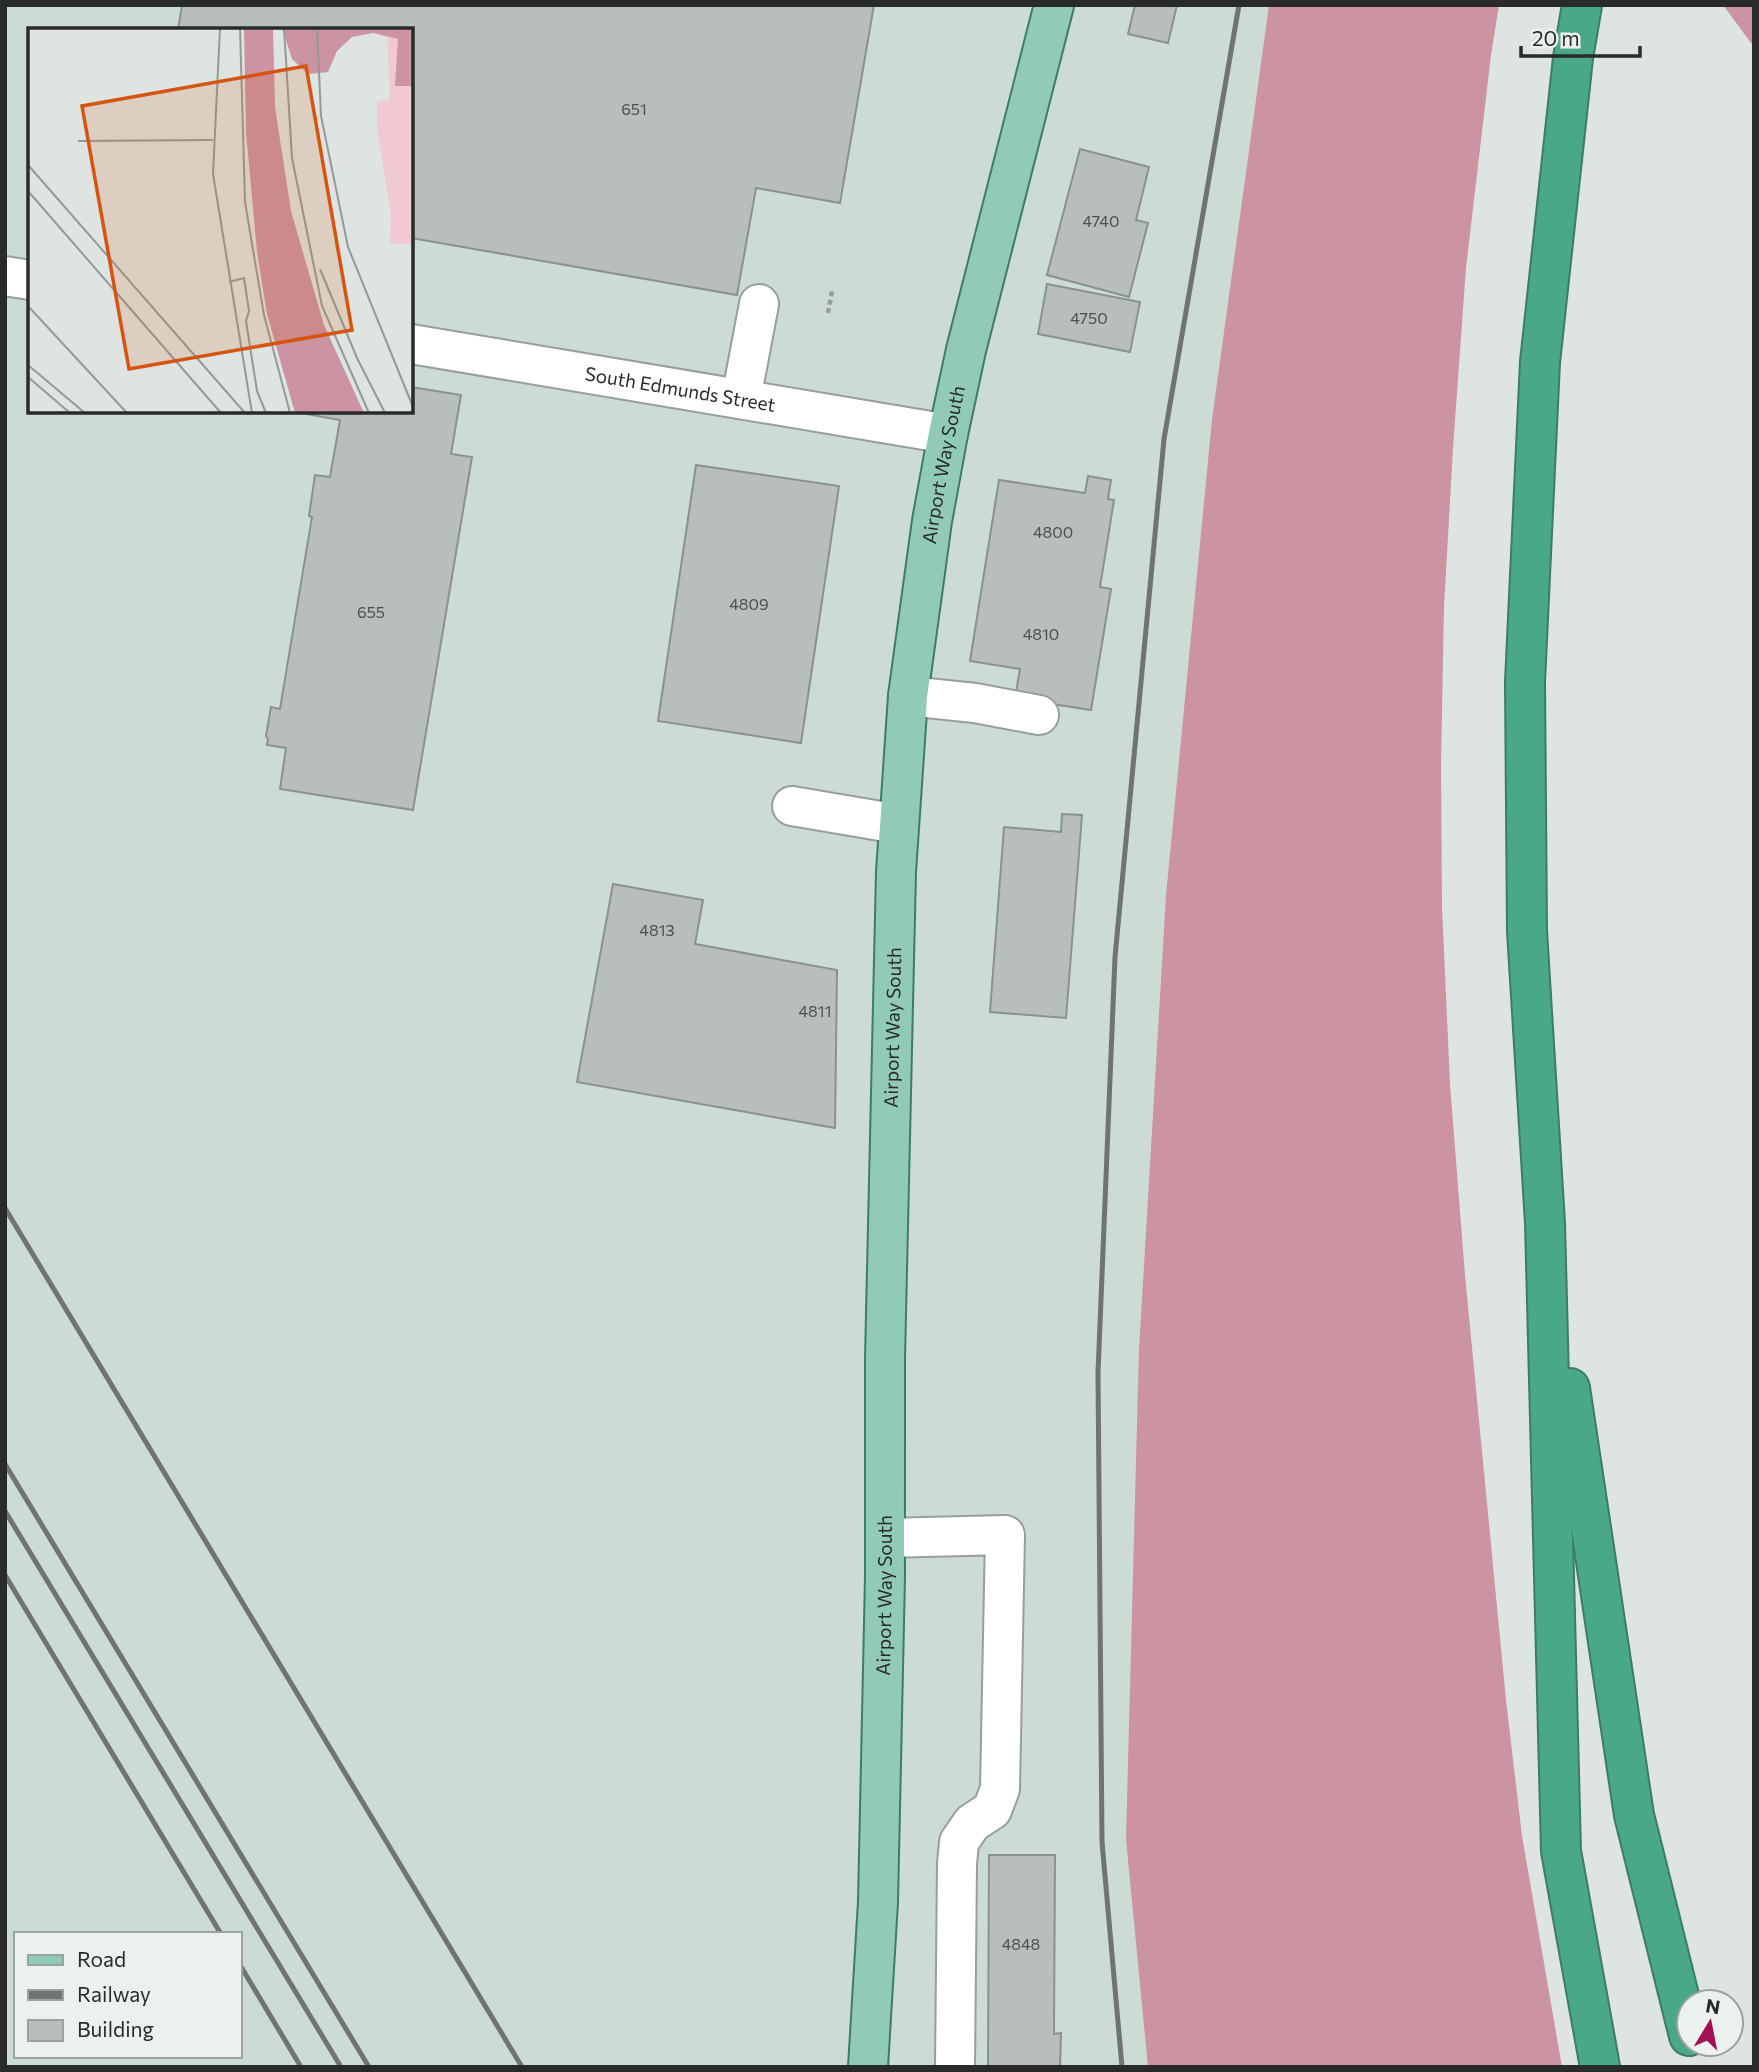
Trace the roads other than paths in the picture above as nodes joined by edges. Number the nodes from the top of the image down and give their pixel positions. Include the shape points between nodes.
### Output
1 (1054, 5) edge
2 (1582, 5) edge
3 (5, 276) edge
4 (28, 280) edge
5 (759, 304) dead end
6 (413, 344) edge
7 (741, 399) junction
8 (948, 434) junction
9 (908, 696) junction
10 (1039, 715) dead end
11 (792, 806) dead end
12 (898, 824) junction
13 (1545, 1223) junction
14 (885, 1538) junction
15 (1677, 1988) edge
16 (868, 2067) edge
17 (955, 2067) edge
18 (1600, 2067) edge

1 - 8 main road, Airport Way South
2 - 13 highway via 1540,362 1525,682 1527,931
3 - 4 street
5 - 7 street
6 - 7 street, South Edmunds Street
7 - 8 street, South Edmunds Street
8 - 9 main road, Airport Way South
9 - 10 street
9 - 12 main road, Airport Way South
11 - 12 street
12 - 14 main road, Airport Way South
13 - 15 highway via 1634,1815
13 - 18 highway via 1561,1851
14 - 16 main road, Airport Way South via 878,1902
14 - 17 street via 1005,1535 1000,1788 992,1810 972,1823 959,1842

